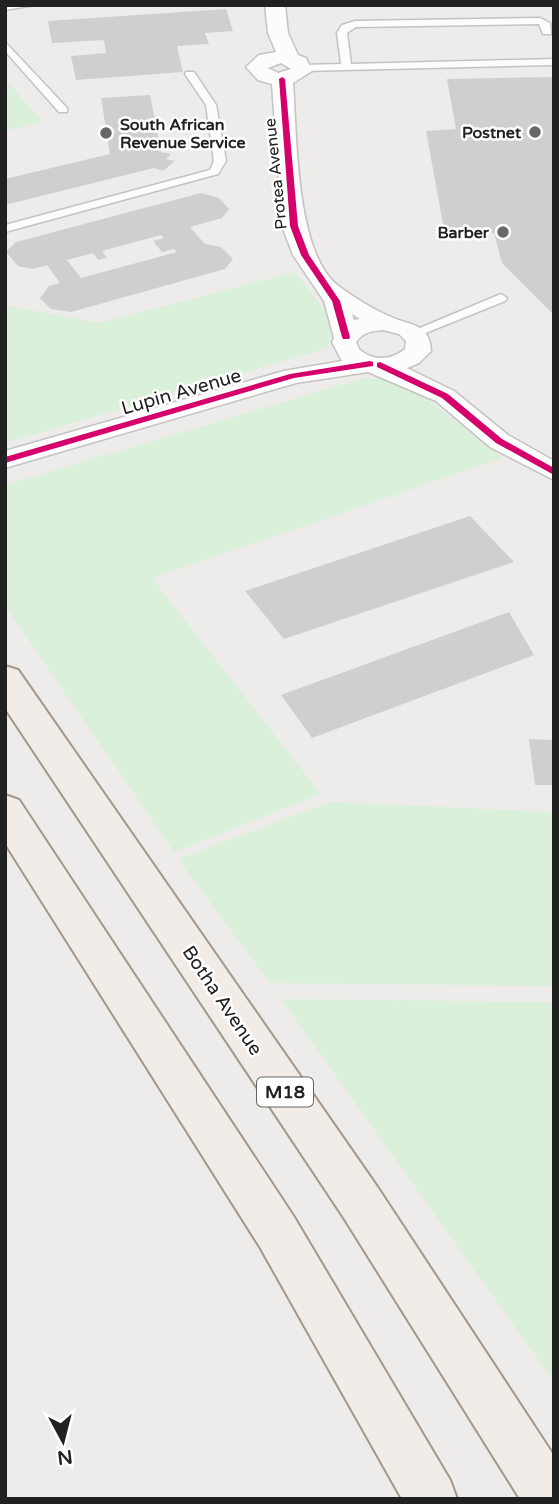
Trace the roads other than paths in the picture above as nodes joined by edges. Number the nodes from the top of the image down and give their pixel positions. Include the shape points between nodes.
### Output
1 (30, 5) edge
2 (275, 5) edge
3 (5, 7) edge
4 (547, 32) dead end
5 (278, 33) junction
6 (5, 45) edge
7 (554, 62) edge
8 (346, 67) junction
9 (291, 68) junction
10 (190, 74) dead end
11 (63, 110) dead end
12 (5, 229) edge
13 (331, 290) junction
14 (501, 298) dead end
15 (383, 323) junction
16 (346, 342) junction
17 (416, 342) junction
18 (375, 365) junction
19 (293, 376) junction
20 (445, 396) junction
21 (5, 460) edge
22 (554, 472) edge
23 (5, 679) edge
24 (5, 810) edge
25 (431, 1499) edge
26 (551, 1499) edge

1 - 3 lane
2 - 5 street, Protea Avenue
4 - 8 lane via 540,21 355,24 342,33
5 - 9 street, Protea Avenue
5 - 9 street via 257,71 267,77
6 - 11 lane
7 - 8 lane
8 - 9 lane
9 - 13 street, Protea Avenue via 295,226 305,255
10 - 12 lane via 211,105 220,160 214,172
13 - 15 street, Protea Avenue
13 - 16 street, Protea Avenue
14 - 17 lane
15 - 16 street via 365,325
15 - 17 street via 401,326
16 - 18 street via 352,357
16 - 19 street, Lupin Avenue
17 - 18 street via 399,363
17 - 20 street
18 - 19 street, Lupin Avenue
18 - 20 street
19 - 21 street, Lupin Avenue
20 - 22 street via 499,441
23 - 26 main road, Botha Avenue / M18 via 361,1203
24 - 25 main road via 277,1232

